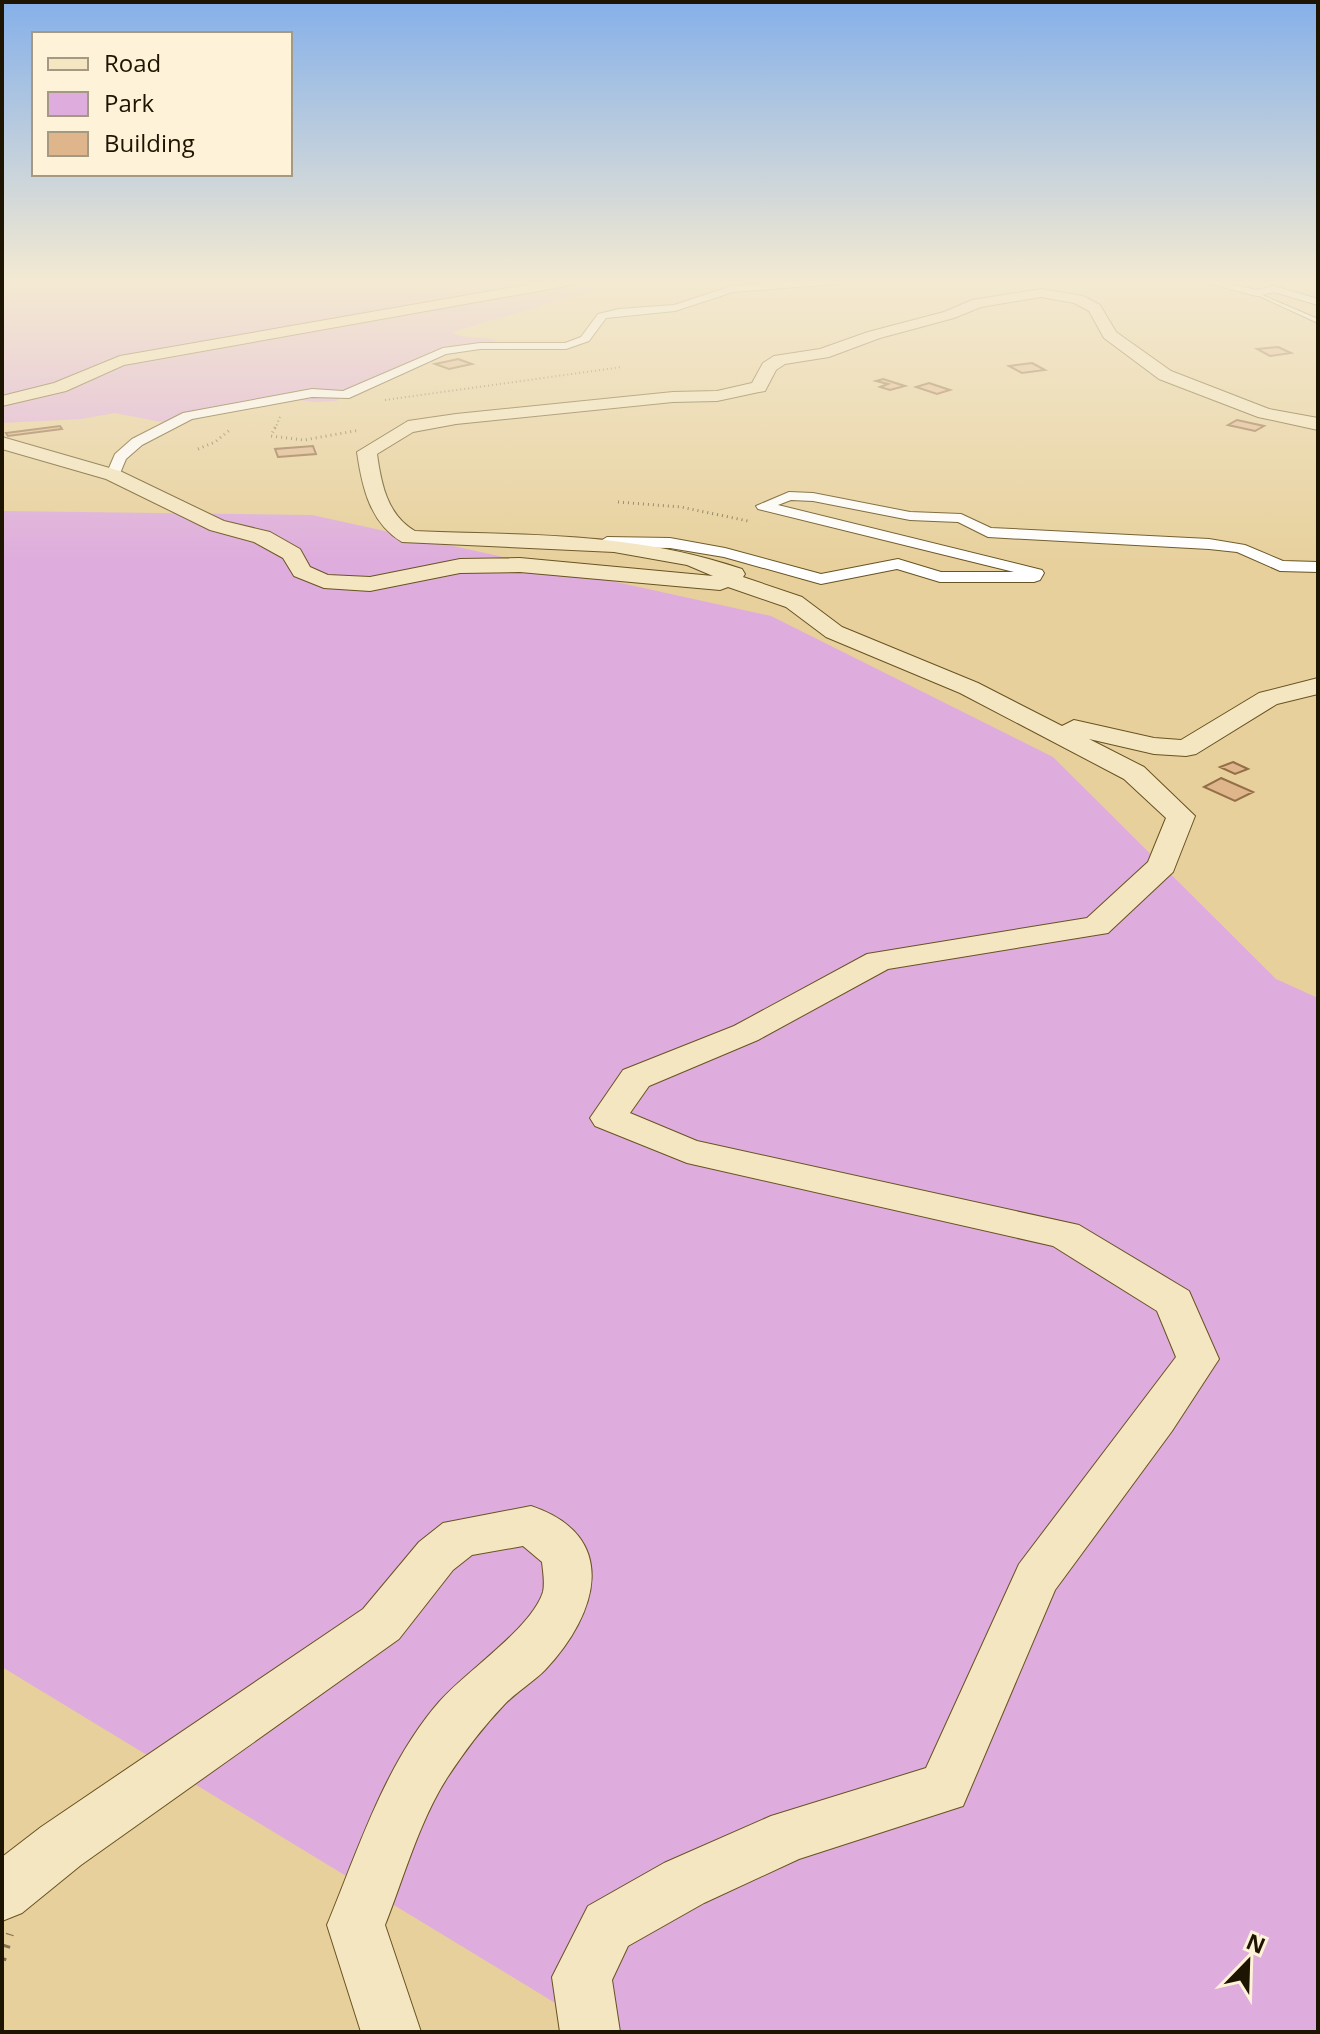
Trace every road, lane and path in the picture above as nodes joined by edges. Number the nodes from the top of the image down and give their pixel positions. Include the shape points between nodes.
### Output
1 (90, 374) edge
2 (392, 374) edge
3 (565, 374) edge
4 (766, 374) edge
5 (1163, 374) edge
6 (345, 395) junction
7 (2, 401) edge
8 (279, 414) dead end
9 (1318, 424) edge
10 (234, 426) dead end
11 (408, 427) junction
12 (2, 443) edge
13 (198, 449) dead end
14 (113, 475) junction
15 (607, 542) junction
16 (1318, 567) edge
17 (723, 578) junction
18 (1318, 686) edge
19 (983, 696) junction
20 (2, 1893) edge
21 (391, 2032) edge
22 (590, 2032) edge

1 - 7 main road
2 - 6 street
3 - 6 path via 384,400
4 - 11 main road via 759,387 737,393
5 - 9 main road via 1264,413
6 - 14 street via 312,393 188,416 137,442 120,457
8 - 11 path via 271,436 278,439
10 - 13 path
11 - 15 main road via 367,452 371,482 397,532 434,539
12 - 14 main road
14 - 17 main road via 217,526 282,546 302,571 324,581 370,584 460,566 520,565 720,583
15 - 16 street via 670,543 821,579 898,564 940,577 1036,573 763,506 789,496 910,516 961,518 988,532 1209,544 1240,548 1280,566
15 - 17 main road via 703,561 734,574
17 - 19 main road via 794,602 834,632
18 - 19 main road via 1268,698 1186,748 1067,726
19 - 22 main road via 1134,773 1181,816 1162,866 1097,926 879,961 746,1033 636,1078 608,1118 687,1151 1065,1235 1174,1302 1198,1359 1036,1579 944,1788 791,1835 684,1883 608,1926 582,1977
20 - 21 main road via 61,1846 381,1624 436,1556 460,1537 531,1525 566,1553 568,1592 527,1654 488,1686 426,1764 356,1925

